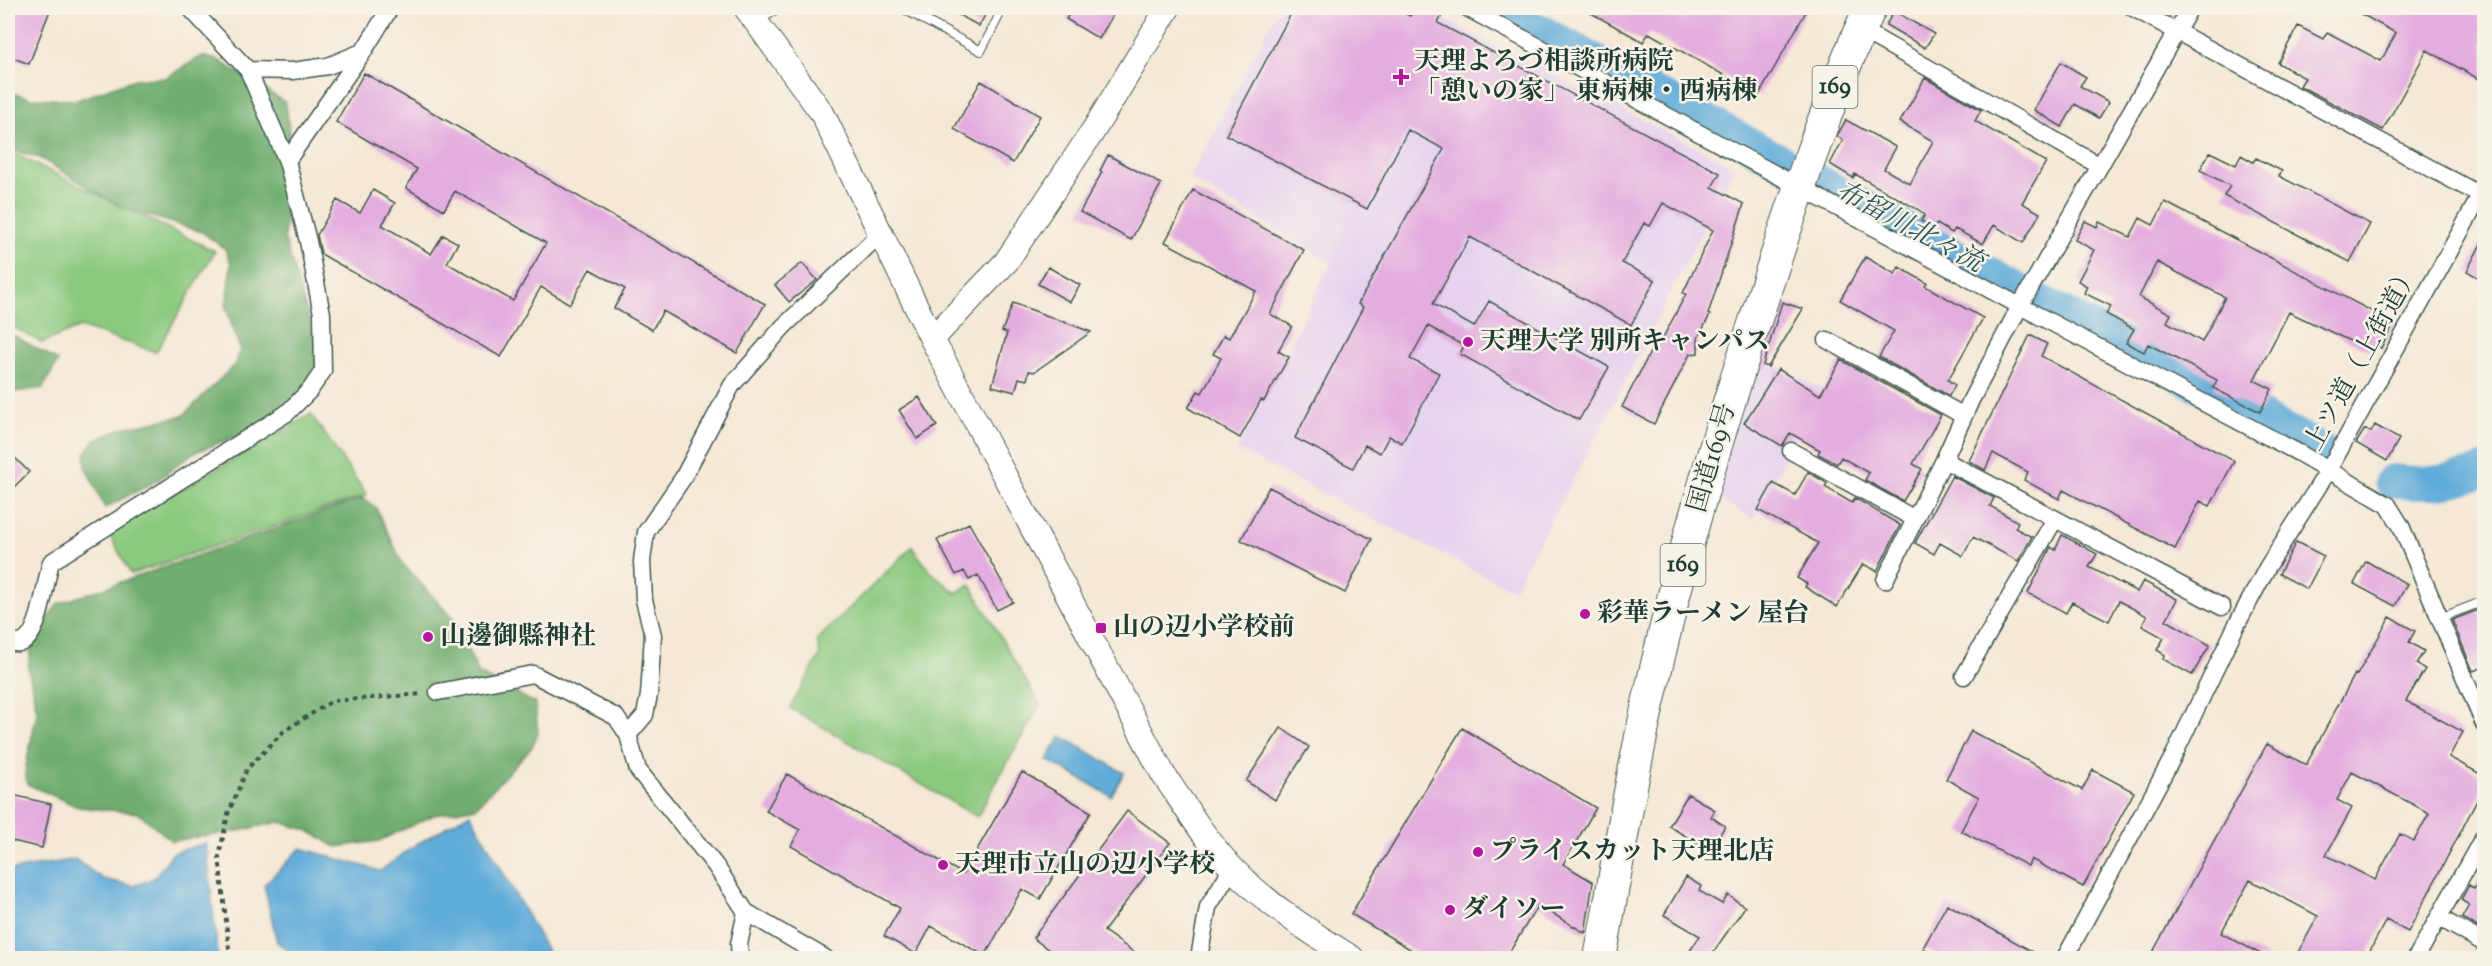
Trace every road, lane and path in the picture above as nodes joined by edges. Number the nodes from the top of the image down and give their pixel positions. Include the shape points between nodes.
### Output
1 (190, 8) edge
2 (390, 8) edge
3 (779, 8) edge
4 (902, 8) edge
5 (1003, 8) edge
6 (1168, 8) edge
7 (1467, 8) edge
8 (2133, 8) edge
9 (2190, 8) edge
10 (754, 12) edge
11 (1865, 18) edge
12 (2176, 32) junction
13 (363, 52) junction
14 (248, 70) junction
15 (287, 161) junction
16 (2100, 166) junction
17 (1802, 178) junction
18 (2483, 194) edge
19 (879, 235) junction
20 (2025, 298) junction
21 (932, 339) junction
22 (1827, 340) dead end
23 (1964, 417) junction
24 (1791, 451) dead end
25 (1944, 460) junction
26 (2328, 471) junction
27 (1915, 519) junction
28 (2055, 519) junction
29 (1885, 580) dead end
30 (2484, 601) edge
31 (2222, 607) dead end
32 (2440, 618) junction
33 (8, 642) edge
34 (1964, 676) dead end
35 (438, 692) joint
36 (2483, 714) edge
37 (628, 735) junction
38 (2484, 836) edge
39 (1232, 868) junction
40 (746, 912) junction
41 (2440, 918) junction
42 (2484, 944) edge
43 (230, 958) edge
44 (740, 958) edge
45 (825, 958) edge
46 (1199, 958) edge
47 (1352, 958) edge
48 (1599, 958) edge
49 (2065, 958) edge
50 (2416, 958) edge

1 - 14 street
2 - 13 street
3 - 10 lane
4 - 5 lane via 981,51
6 - 21 street via 1006,262
7 - 17 street
8 - 12 street
9 - 12 street
10 - 19 street via 822,113
11 - 16 street
11 - 17 highway, 国道169号 / 169
12 - 16 street
12 - 18 street
13 - 14 street via 328,66
13 - 15 street
14 - 15 street
15 - 33 street via 322,314 323,371 286,413 51,562 34,628 19,644
16 - 20 street
17 - 20 street
17 - 48 highway, 国道169号 / 169 via 1724,414 1682,567 1635,766
18 - 26 street, 上ツ道（上街道）
19 - 21 street
19 - 37 street via 783,327 732,386 683,477 646,532 642,561 644,600 653,635 649,695 645,715
20 - 23 street
20 - 26 street
21 - 39 street via 1163,774
22 - 23 street
23 - 25 street
24 - 27 street
25 - 27 street
25 - 28 street
26 - 32 street, 上ツ道（上街道） via 2388,505 2401,526
26 - 49 street via 2262,576 2174,755
27 - 29 street
28 - 31 street
28 - 34 street
30 - 32 lane
32 - 36 street, 上ツ道（上街道）
35 - 37 street via 533,674 616,717
35 - 43 path via 332,701 284,731 248,769 228,814 219,856
37 - 40 street via 638,770 715,866
38 - 41 street
39 - 46 street via 1208,908
39 - 47 street via 1268,900
40 - 44 street
40 - 45 street
41 - 42 street
41 - 50 street

